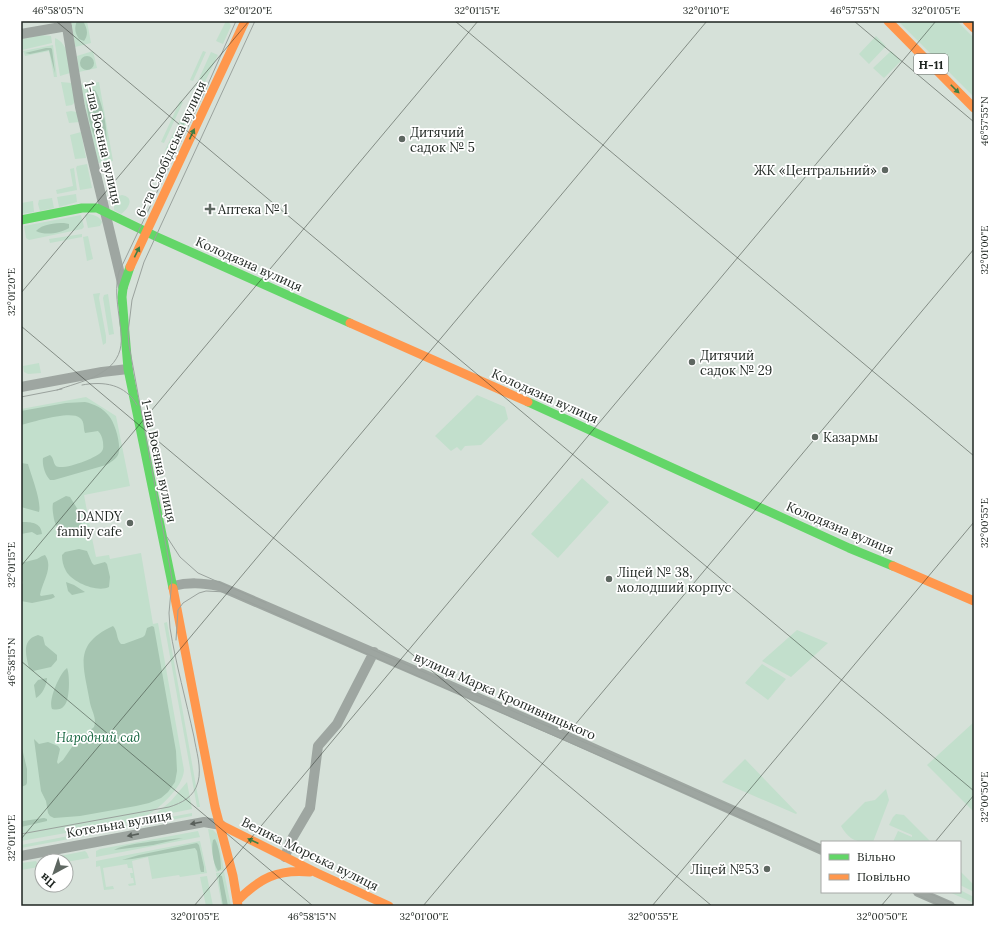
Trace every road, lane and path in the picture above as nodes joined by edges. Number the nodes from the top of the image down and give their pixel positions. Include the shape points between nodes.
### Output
1 (245, 21) edge
2 (888, 21) edge
3 (967, 21) edge
4 (67, 24) edge
5 (974, 28) edge
6 (21, 34) edge
7 (974, 108) edge
8 (105, 212) junction
9 (21, 220) edge
10 (147, 232) junction
11 (123, 288) junction
12 (128, 369) junction
13 (21, 387) edge
14 (173, 586) junction
15 (974, 601) edge
16 (374, 652) junction
17 (221, 825) junction
18 (821, 850) edge
19 (21, 856) edge
20 (285, 857) junction
21 (317, 873) junction
22 (920, 893) edge
23 (238, 903) edge
24 (389, 906) edge
25 (950, 906) edge

10 -> 1 street, 6-та Слобідська вулиця
2 -> 7 street, Н-11
3 - 5 street
4 - 6 street
4 - 8 street, 1-ша Воєнна вулиця via 80,107
8 - 9 street, Колодязна вулиця via 91,206
8 - 10 street, Колодязна вулиця
8 - 11 street, 1-ша Воєнна вулиця
11 -> 10 street, 6-та Слобідська вулиця via 131,264
10 - 15 street, Колодязна вулиця via 849,548
11 - 12 street, 1-ша Воєнна вулиця via 122,306
12 - 13 street
12 - 14 street, 1-ша Воєнна вулиця
14 - 16 street, вулиця Марка Кропивницького via 200,583 219,586
14 - 17 street, 1-ша Воєнна вулиця
16 - 18 street, вулиця Марка Кропивницького
16 - 20 street via 337,724 318,746 310,808 290,842
17 -> 19 street, Котельна вулиця via 204,822
20 -> 17 street, Велика Морська вулиця
17 - 23 street, 1-ша Воєнна вулиця
20 - 21 street, Велика Морська вулиця
21 - 23 street via 294,870 273,874 252,886
21 - 24 street, Велика Морська вулиця
22 - 25 street

